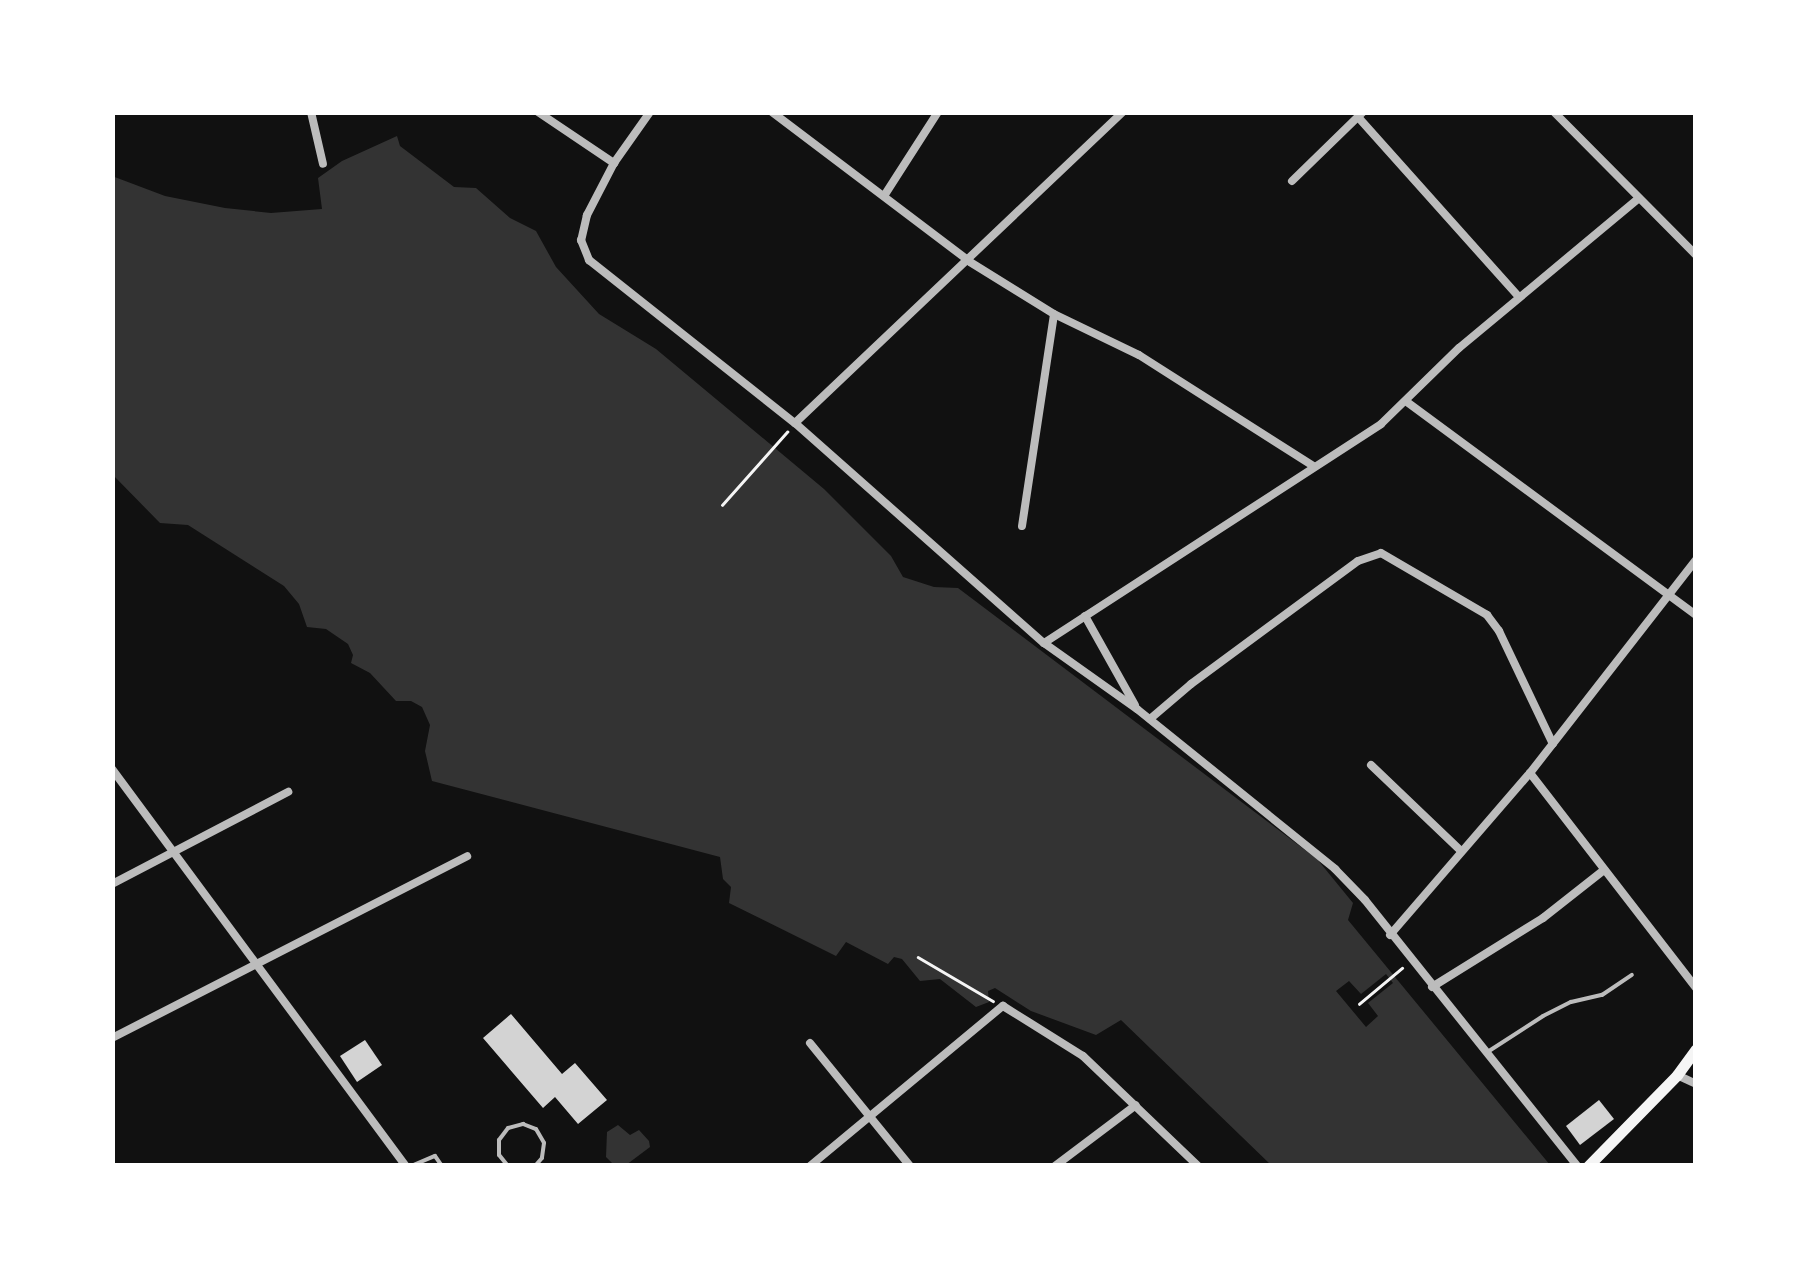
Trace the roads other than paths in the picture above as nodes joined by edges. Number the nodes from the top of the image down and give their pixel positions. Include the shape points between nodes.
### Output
1 (311, 112) edge
2 (538, 112) edge
3 (650, 112) edge
4 (772, 112) edge
5 (938, 112) edge
6 (1122, 112) edge
7 (1554, 112) edge
8 (1361, 115) edge
9 (323, 164) dead end
10 (614, 164) junction
11 (1292, 181) dead end
12 (884, 196) junction
13 (1638, 199) junction
14 (1696, 255) edge
15 (970, 262) junction
16 (1518, 296) junction
17 (1054, 314) junction
18 (1407, 402) junction
19 (795, 423) junction
20 (1313, 466) junction
21 (1022, 526) dead end
22 (1696, 560) edge
23 (1668, 593) junction
24 (1696, 615) edge
25 (1085, 616) junction
26 (1044, 643) junction
27 (1137, 709) junction
28 (1150, 719) junction
29 (1553, 744) junction
30 (1371, 765) dead end
31 (112, 769) edge
32 (1530, 773) junction
33 (288, 792) dead end
34 (1461, 851) junction
35 (174, 854) junction
36 (467, 856) dead end
37 (1604, 870) junction
38 (112, 884) edge
39 (1390, 935) junction
40 (257, 963) junction
41 (1632, 975) dead end
42 (1432, 987) junction
43 (1696, 988) edge
44 (112, 1038) edge
45 (810, 1043) dead end
46 (1696, 1049) edge
47 (1485, 1054) junction
48 (1677, 1075) junction
49 (1696, 1084) edge
50 (1136, 1105) junction
51 (872, 1116) junction
52 (503, 1164) edge
53 (408, 1166) edge
54 (442, 1166) edge
55 (535, 1166) edge
56 (810, 1166) edge
57 (910, 1166) edge
58 (1055, 1166) edge
59 (1198, 1166) edge
60 (1577, 1166) edge
61 (1588, 1166) edge

1 - 9 street
2 - 10 street
3 - 10 street
4 - 12 street
5 - 12 street
6 - 15 street
7 - 13 street
8 - 11 street
8 - 16 street
10 - 19 street via 582,231 589,260
12 - 15 street
13 - 14 street
13 - 16 street
15 - 17 street
15 - 19 street
16 - 18 street
17 - 20 street via 1138,355
17 - 21 street
18 - 20 street
18 - 23 street
19 - 26 street
20 - 25 street
22 - 23 street
23 - 24 street
23 - 29 street
25 - 26 street
25 - 27 street
26 - 27 street
27 - 28 street
28 - 29 street via 1358,560 1381,553 1486,616
28 - 39 street via 1336,869
29 - 32 street
30 - 34 street
31 - 35 street
32 - 34 street
32 - 37 street
33 - 35 street
34 - 39 street
35 - 38 street
35 - 40 street
36 - 40 street
37 - 42 street via 1544,918
37 - 43 street
39 - 42 street
40 - 44 street
40 - 53 street
41 - 47 lane via 1602,995 1542,1016
42 - 47 street
45 - 51 street
46 - 48 main road
47 - 60 street
48 - 49 street
48 - 61 main road
50 - 51 street via 1055,1035 1003,1006
50 - 58 street
50 - 59 street
51 - 56 street
51 - 57 street
52 - 55 lane via 499,1140 522,1124 544,1143
53 - 54 lane via 435,1156

